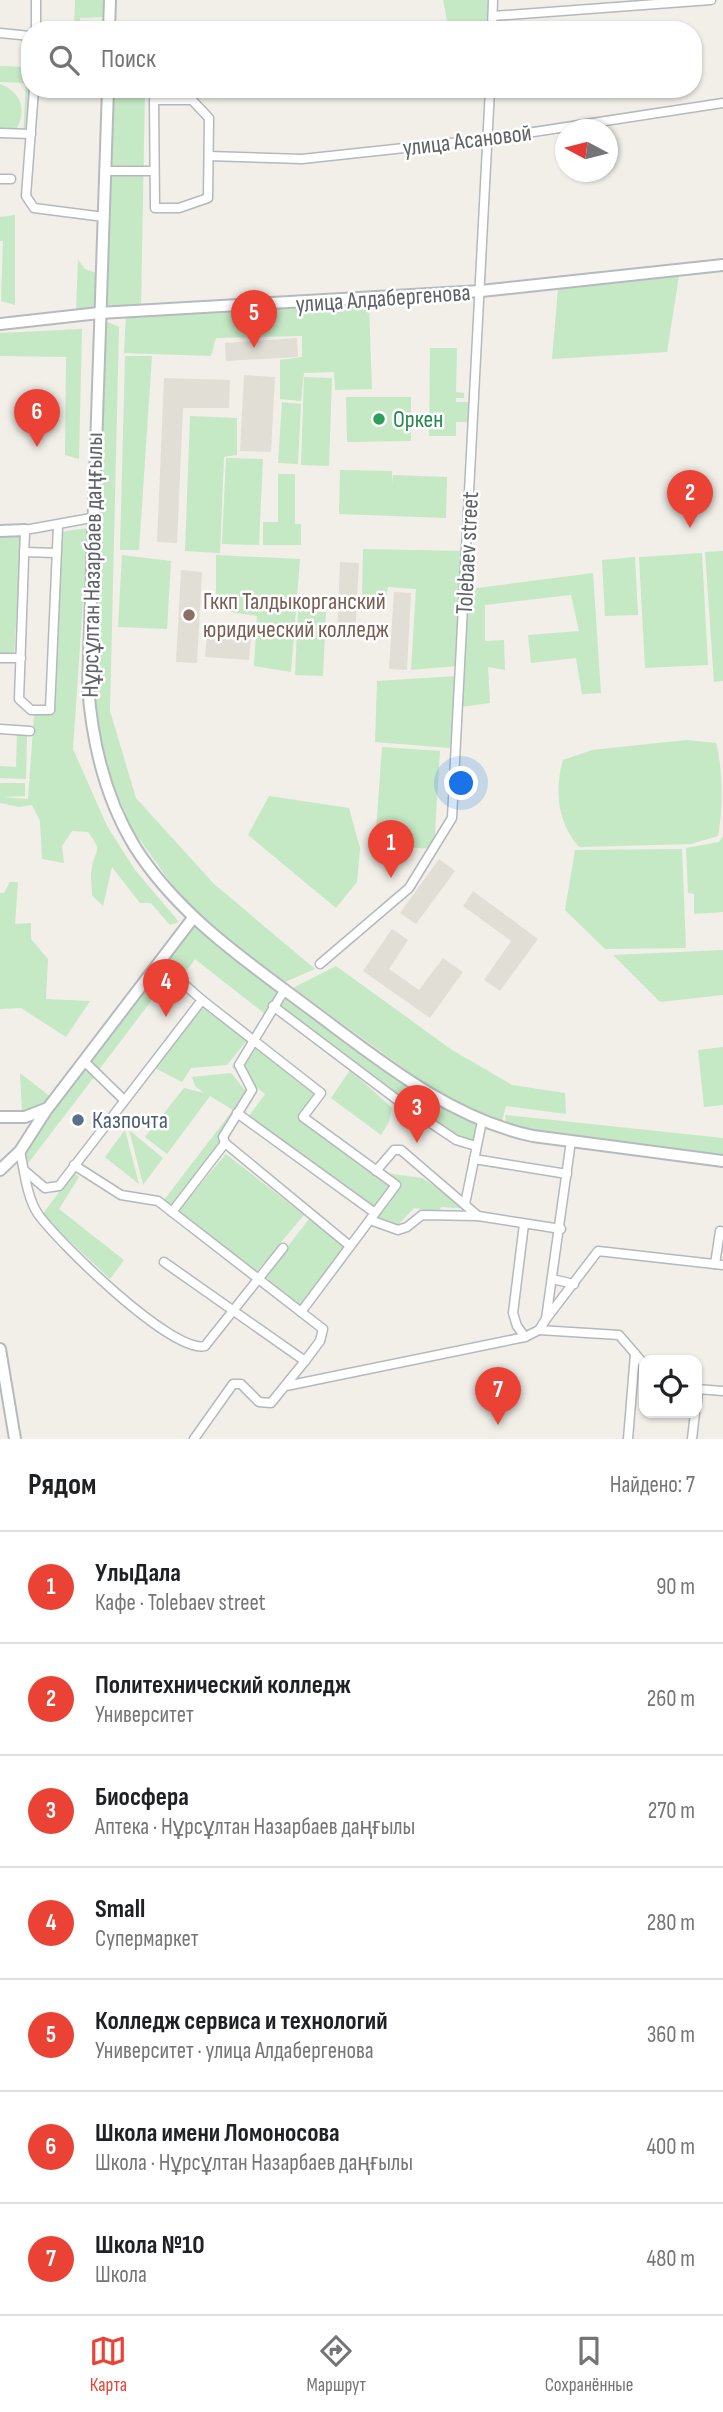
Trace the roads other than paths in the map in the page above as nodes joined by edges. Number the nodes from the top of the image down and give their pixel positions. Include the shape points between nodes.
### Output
1 (36, 0) edge
2 (110, 0) edge
3 (493, 0) edge
4 (711, 0) edge
5 (493, 16) junction
6 (36, 21) edge
7 (109, 21) edge
8 (493, 21) edge
9 (0, 33) edge
10 (21, 35) edge
11 (33, 98) edge
12 (108, 98) edge
13 (490, 98) edge
14 (723, 103) edge
15 (0, 133) edge
16 (31, 134) junction
17 (488, 139) junction
18 (209, 156) junction
19 (106, 171) junction
20 (154, 171) junction
21 (0, 178) edge
22 (11, 178) dead end
23 (104, 217) junction
24 (723, 265) edge
25 (481, 291) junction
26 (99, 313) junction
27 (0, 324) edge
28 (91, 518) junction
29 (58, 526) junction
30 (25, 530) junction
31 (0, 531) edge
32 (24, 552) junction
33 (57, 554) junction
34 (0, 658) edge
35 (21, 658) junction
36 (0, 729) edge
37 (30, 731) dead end
38 (193, 918) junction
39 (159, 962) junction
40 (320, 964) dead end
41 (285, 989) junction
42 (202, 1000) junction
43 (274, 1006) junction
44 (252, 1039) junction
45 (84, 1061) junction
46 (124, 1100) junction
47 (48, 1108) junction
48 (237, 1113) junction
49 (0, 1117) edge
50 (482, 1121) junction
51 (571, 1141) junction
52 (225, 1143) junction
53 (476, 1146) junction
54 (20, 1151) junction
55 (474, 1159) junction
56 (723, 1161) edge
57 (74, 1165) junction
58 (0, 1170) edge
59 (25, 1171) junction
60 (376, 1171) junction
61 (567, 1174) junction
62 (465, 1204) junction
63 (172, 1212) junction
64 (372, 1216) junction
65 (478, 1216) junction
66 (524, 1223) junction
67 (561, 1229) junction
68 (723, 1231) edge
69 (350, 1246) junction
70 (283, 1248) dead end
71 (164, 1262) dead end
72 (719, 1264) edge
73 (259, 1277) junction
74 (552, 1279) junction
75 (574, 1284) junction
76 (232, 1311) junction
77 (301, 1312) junction
78 (546, 1319) junction
79 (539, 1330) junction
80 (526, 1336) junction
81 (0, 1349) edge
82 (635, 1354) junction
83 (639, 1358) edge
84 (305, 1361) junction
85 (286, 1386) junction
86 (702, 1389) edge
87 (723, 1391) edge
88 (4, 1406) edge
89 (694, 1418) edge
90 (15, 1439) edge
91 (194, 1439) edge
92 (628, 1439) edge
93 (692, 1439) edge

1 - 6 street
2 - 7 main road
3 - 5 street
4 - 5 street
5 - 8 street
9 - 10 street
11 - 16 street
12 - 19 main road, Нұрсұлтан Назарбаев даңғылы
13 - 17 street, Tolebaev street
14 - 17 street, улица Асановой
15 - 16 street
16 - 23 street via 28,203 34,208
17 - 18 street, улица Асановой via 302,159
17 - 25 street, Tolebaev street
18 - 20 street via 208,198 179,208 155,208
18 - 20 street via 209,118 192,100 154,100
19 - 20 street
19 - 23 main road, Нұрсұлтан Назарбаев даңғылы
21 - 22 street
23 - 26 main road, Нұрсұлтан Назарбаев даңғылы
24 - 25 main road, улица Алдабергенова
25 - 26 main road, улица Алдабергенова
25 - 40 street, Tolebaev street via 452,818 409,888
26 - 27 main road, улица Алдабергенова
26 - 28 main road, Нұрсұлтан Назарбаев даңғылы
28 - 29 street
28 - 38 main road, Нұрсұлтан Назарбаев даңғылы via 88,677 96,751 136,847
29 - 30 street
29 - 33 street
30 - 31 main road
30 - 32 street
32 - 33 street
32 - 35 street
33 - 35 street via 50,710 31,710 19,699
34 - 35 street
36 - 37 street
38 - 39 main road
38 - 41 main road, Нұрсұлтан Назарбаев даңғылы
39 - 42 street
39 - 45 main road
41 - 43 street
41 - 50 main road, Нұрсұлтан Назарбаев даңғылы via 401,1074
42 - 44 street
42 - 46 street
43 - 44 street
43 - 53 street via 404,1105 456,1140
44 - 48 street via 239,1065 252,1090
44 - 60 street via 321,1093 303,1117
45 - 46 street
45 - 47 main road
46 - 57 street
47 - 49 main road via 25,1117
47 - 54 main road
48 - 52 street via 225,1132
48 - 64 street
50 - 51 main road, Нұрсұлтан Назарбаев даңғылы via 510,1131
50 - 53 street
51 - 56 main road, Нұрсұлтан Назарбаев даңғылы
51 - 61 street
52 - 63 street
52 - 69 street
53 - 55 street
54 - 58 main road
54 - 59 street
55 - 61 street
55 - 62 street
57 - 59 street via 52,1189
57 - 63 street via 121,1195 158,1201
59 - 76 street via 37,1213 129,1307 198,1348 205,1346
60 - 62 street via 394,1150 401,1150
60 - 64 street via 396,1185
61 - 67 street
62 - 65 street
63 - 73 street
64 - 65 street via 398,1230 422,1214
64 - 69 street
65 - 66 street
66 - 67 street
66 - 80 street via 513,1313
67 - 74 street
68 - 72 street
69 - 77 street
70 - 73 street
71 - 76 street
72 - 75 street via 598,1251
73 - 76 street
73 - 77 street
74 - 75 street
74 - 78 street
75 - 78 street
76 - 84 street
77 - 84 street via 323,1329
78 - 79 street
79 - 80 street
79 - 82 street via 619,1335
80 - 85 street
81 - 88 main road
82 - 83 street
82 - 92 street
84 - 85 street
85 - 91 street via 266,1404 241,1384 233,1384
86 - 87 street
88 - 90 main road
89 - 93 street

